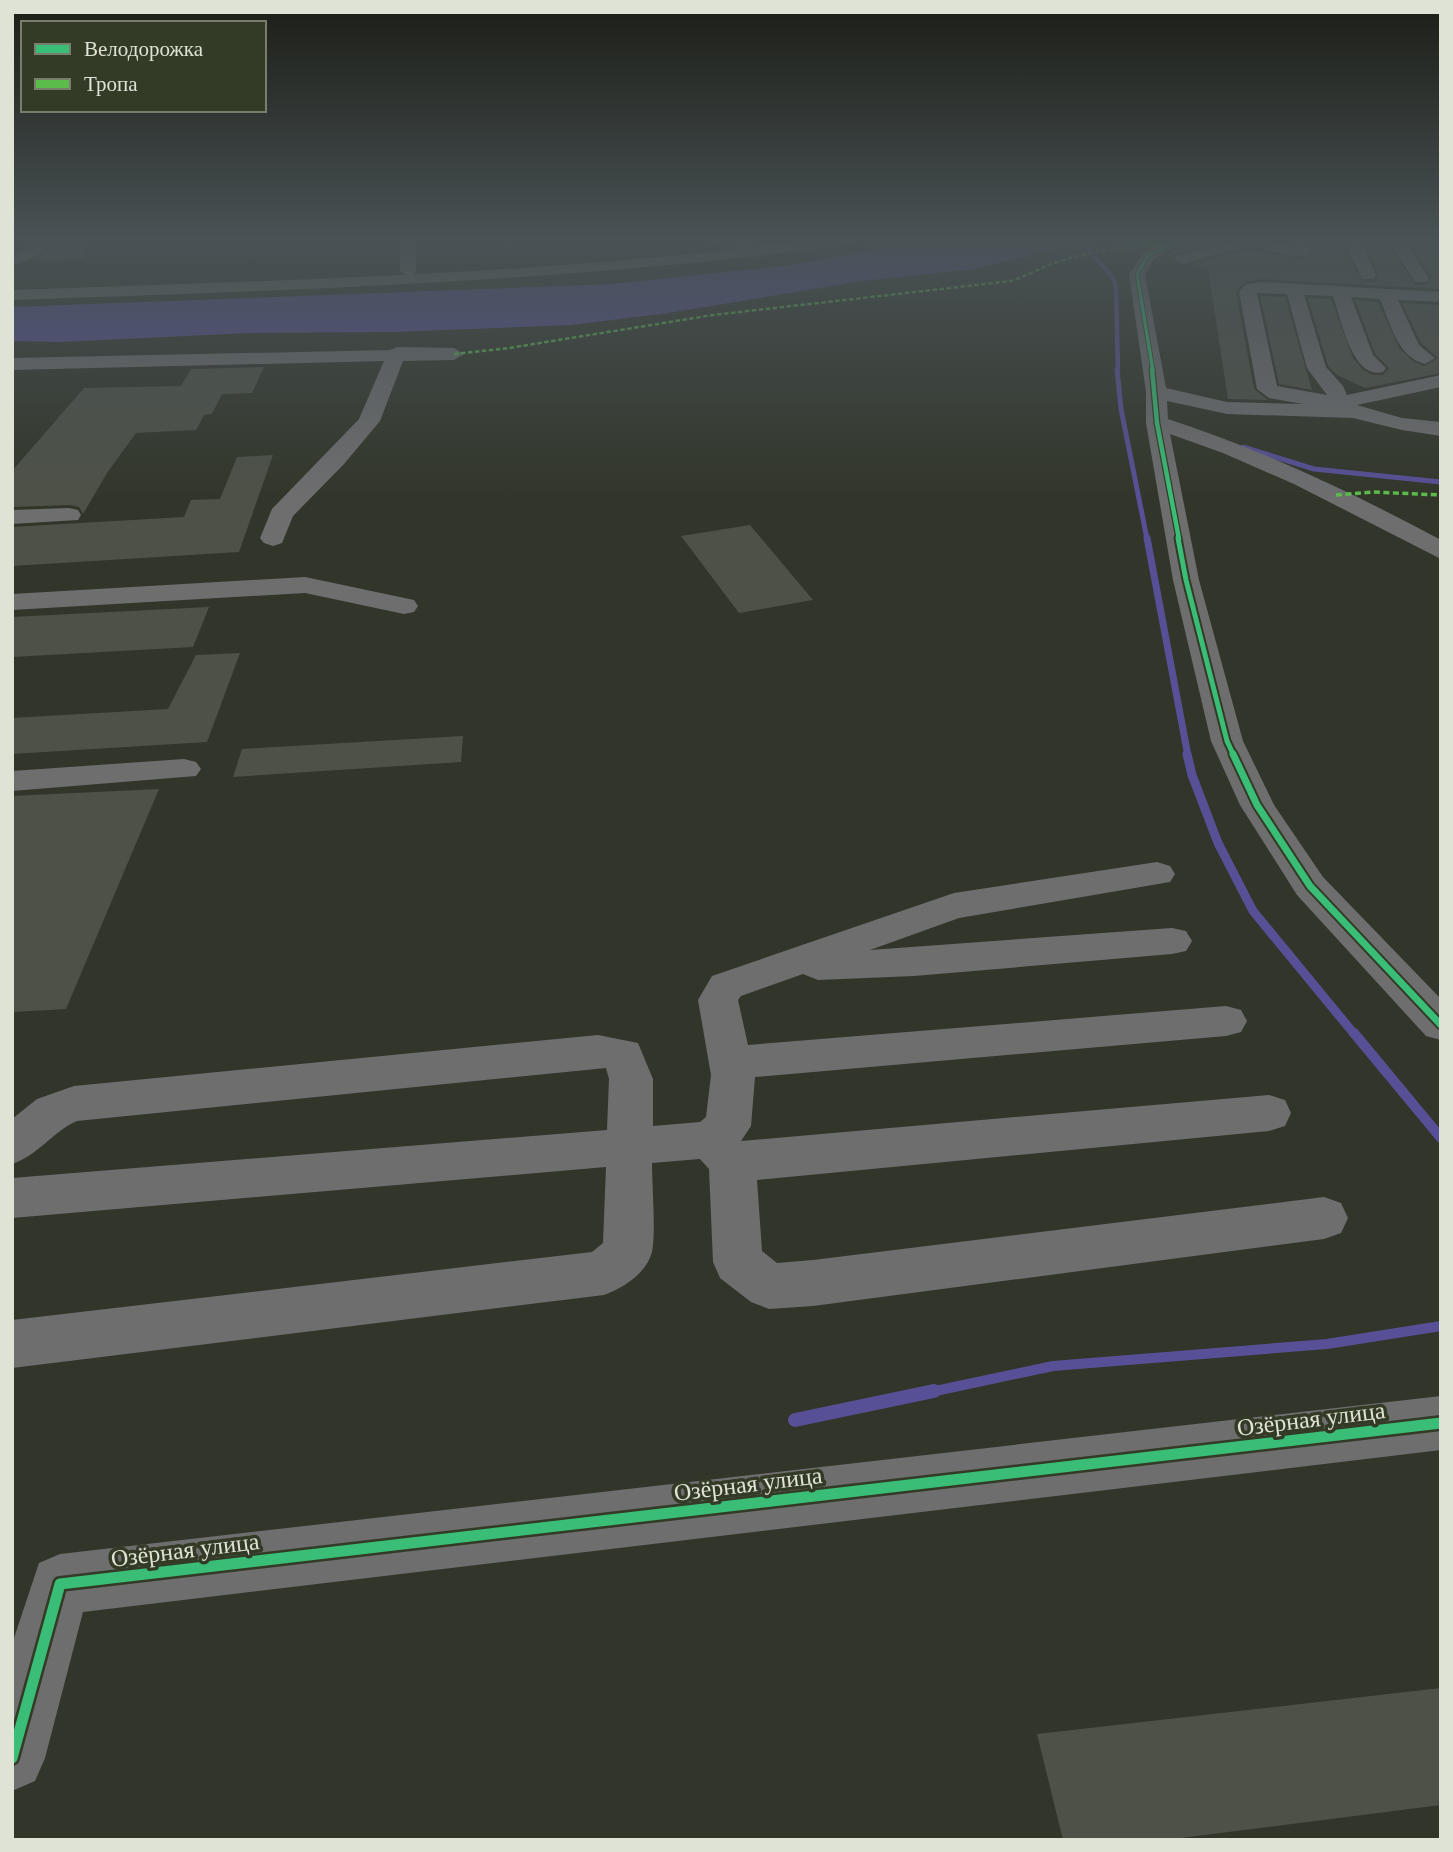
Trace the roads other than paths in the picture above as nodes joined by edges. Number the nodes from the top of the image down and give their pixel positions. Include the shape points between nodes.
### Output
1 (1145, 325) edge
2 (1255, 325) edge
3 (1305, 325) edge
4 (1352, 325) edge
5 (1401, 325) edge
6 (397, 353) junction
7 (454, 354) dead end
8 (1433, 357) edge
9 (12, 364) edge
10 (1376, 368) junction
11 (1327, 379) junction
12 (1440, 390) edge
13 (1156, 392) junction
14 (1346, 407) junction
15 (1157, 423) junction
16 (1441, 429) edge
17 (69, 514) dead end
18 (12, 517) edge
19 (273, 538) dead end
20 (1441, 551) edge
21 (12, 602) edge
22 (404, 606) dead end
23 (184, 769) dead end
24 (12, 781) edge
25 (1157, 874) dead end
26 (1172, 942) dead end
27 (777, 968) junction
28 (1226, 1021) dead end
29 (1441, 1025) edge
30 (731, 1063) junction
31 (1269, 1112) dead end
32 (12, 1144) edge
33 (628, 1146) junction
34 (721, 1151) junction
35 (12, 1198) edge
36 (1324, 1218) dead end
37 (12, 1345) edge
38 (1441, 1423) edge
39 (12, 1758) edge

1 - 13 street
2 - 14 street via 1267,389
3 - 11 street via 1317,368
4 - 10 street via 1364,358
5 - 8 street via 1411,348
6 - 7 street
6 - 9 street
6 - 19 street via 369,421 281,514
8 - 10 street
10 - 11 street
11 - 14 street
12 - 14 street
13 - 14 street via 1227,408
13 - 15 street
14 - 16 street via 1402,424
15 - 20 street via 1259,459
15 - 29 street via 1186,580 1227,741 1257,805 1310,886
17 - 18 street
21 - 22 street via 305,585
23 - 24 street
25 - 27 street via 954,906
26 - 27 street
27 - 30 street via 726,986 718,1000
28 - 30 street
30 - 34 street via 728,1126
31 - 34 street
32 - 33 street via 52,1112 74,1104 598,1051 624,1054 631,1079
33 - 34 street
33 - 35 street
33 - 37 street via 626,1252 604,1273
34 - 36 street via 738,1262 769,1286
38 - 39 street, Озёрная улица via 60,1584

